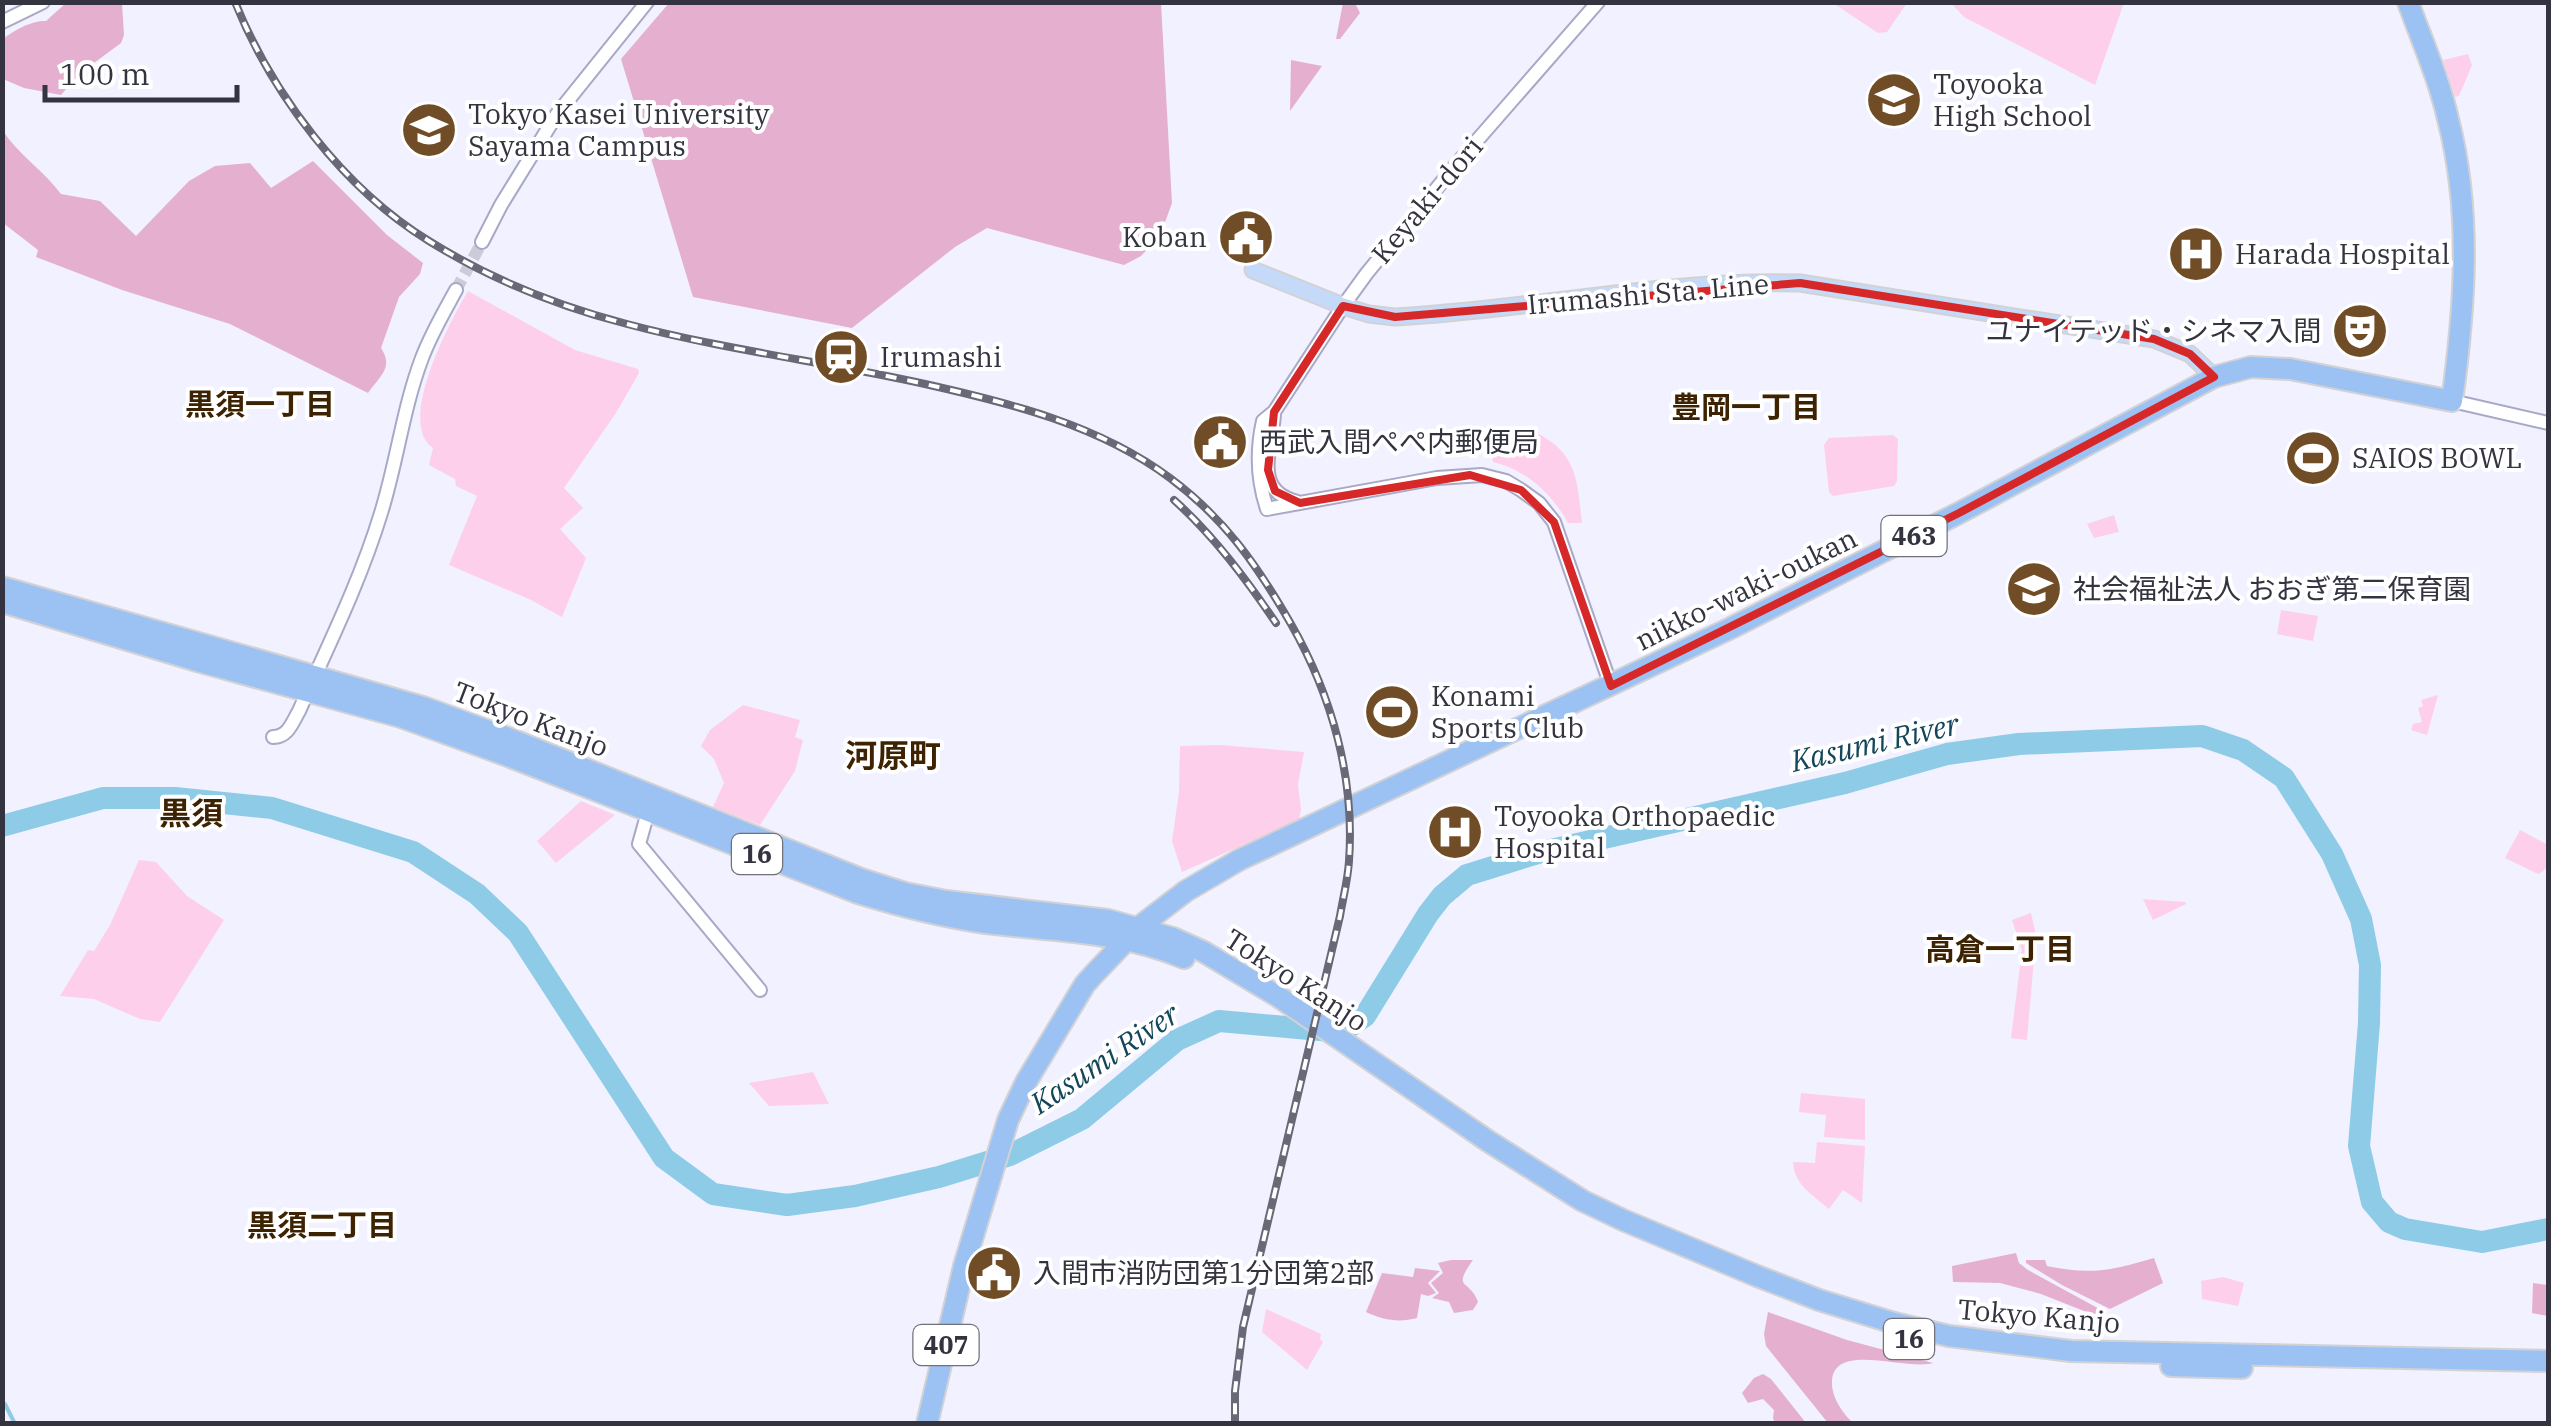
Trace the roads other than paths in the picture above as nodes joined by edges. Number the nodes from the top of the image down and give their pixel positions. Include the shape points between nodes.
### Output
1 (43, 2) edge
2 (647, 2) edge
3 (1598, 2) edge
4 (2408, 2) edge
5 (2, 22) edge
6 (482, 242) tunnel mouth
7 (1254, 270) dead end
8 (456, 290) tunnel mouth
9 (1343, 306) junction
10 (2214, 378) junction
11 (2452, 401) junction
12 (2548, 423) edge
13 (2, 587) edge
14 (2, 602) edge
15 (311, 683) junction
16 (1611, 686) junction
17 (273, 738) dead end
18 (648, 812) junction
19 (1133, 934) junction
20 (760, 990) dead end
21 (1349, 1054) junction
22 (2548, 1361) edge
23 (2548, 1375) edge
24 (931, 1421) edge

1 - 5 street
2 - 6 street via 557,114
3 - 9 street, Keyaki-dori
4 - 11 highway via 2448,114 2464,205
7 - 9 main road, Irumashi Sta. Line
8 - 15 street via 421,359 362,572
9 - 10 main road, Irumashi Sta. Line via 1396,317 1667,289 1800,284 2154,339 2190,354
9 - 16 street, Keyaki-dori via 1274,412 1272,486 1300,502 1470,474 1521,490 1558,532
10 - 11 highway, nikko-waki-oukan / 463 via 2252,368 2290,370
10 - 16 highway, nikko-waki-oukan / 463
11 - 12 street
13 - 15 highway, Tokyo Kanjo / 16
14 - 15 highway, Tokyo Kanjo / 16 via 180,656
15 - 17 street via 287,733
15 - 18 highway, Tokyo Kanjo / 16
15 - 19 highway, Tokyo Kanjo / 16 via 395,698 508,738 861,879 961,903 1108,920
16 - 19 highway, nikko-waki-oukan / 463 via 1239,860
18 - 19 highway, Tokyo Kanjo / 16 via 902,907 986,923
18 - 20 street via 639,844
19 - 21 highway, Tokyo Kanjo / 16 via 1173,938 1204,952
19 - 24 highway, 407 via 1086,984 1008,1120 964,1266
21 - 22 highway, Tokyo Kanjo / 16 via 1583,1200 1758,1276 1894,1323 2070,1352
21 - 23 highway, Tokyo Kanjo / 16 via 1527,1182 1628,1237 1892,1335 2066,1363

